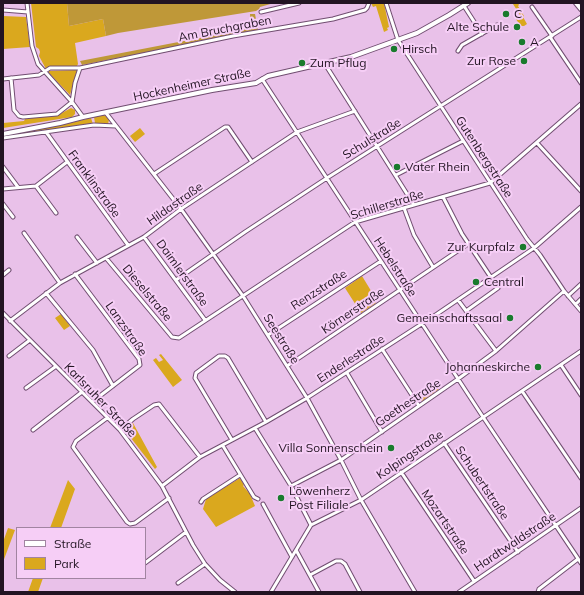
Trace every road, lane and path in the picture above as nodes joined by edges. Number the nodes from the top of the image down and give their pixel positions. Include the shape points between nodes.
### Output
1 (27, 3) edge
2 (299, 3) edge
3 (369, 3) edge
4 (386, 3) edge
5 (576, 3) edge
6 (466, 4) edge
7 (532, 7) dead end
8 (581, 9) edge
9 (3, 10) edge
10 (28, 12) junction
11 (261, 12) dead end
12 (581, 17) edge
13 (497, 25) dead end
14 (482, 34) junction
15 (551, 37) junction
16 (398, 40) junction
17 (458, 51) dead end
18 (324, 64) junction
19 (80, 68) junction
20 (45, 72) junction
21 (11, 78) junction
22 (3, 79) edge
23 (262, 79) junction
24 (581, 83) edge
25 (72, 102) junction
26 (581, 105) edge
27 (440, 106) junction
28 (355, 112) junction
29 (106, 113) junction
30 (83, 117) junction
31 (116, 126) junction
32 (46, 132) junction
33 (297, 132) junction
34 (3, 134) edge
35 (3, 138) edge
36 (463, 141) junction
37 (537, 143) junction
38 (377, 147) junction
39 (67, 162) junction
40 (252, 162) junction
41 (3, 167) edge
42 (154, 174) junction
43 (396, 175) junction
44 (327, 178) junction
45 (490, 183) junction
46 (36, 186) junction
47 (18, 187) junction
48 (3, 189) edge
49 (581, 191) edge
50 (443, 197) junction
51 (3, 204) edge
52 (414, 205) junction
53 (581, 207) edge
54 (404, 208) junction
55 (181, 209) junction
56 (56, 213) dead end
57 (12, 217) dead end
58 (355, 222) junction
59 (24, 233) dead end
60 (77, 237) dead end
61 (144, 237) junction
62 (468, 244) junction
63 (128, 245) junction
64 (534, 248) junction
65 (213, 253) junction
66 (106, 258) junction
67 (381, 261) junction
68 (97, 263) junction
69 (433, 267) junction
70 (9, 270) dead end
71 (75, 274) junction
72 (3, 275) edge
73 (491, 277) junction
74 (176, 280) junction
75 (60, 283) junction
76 (581, 284) edge
77 (400, 290) junction
78 (564, 291) junction
79 (46, 293) junction
80 (243, 296) junction
81 (568, 296) junction
82 (581, 299) edge
83 (458, 300) junction
84 (576, 304) junction
85 (466, 311) junction
86 (581, 311) edge
87 (3, 313) edge
88 (205, 320) junction
89 (10, 321) junction
90 (422, 324) junction
91 (268, 335) junction
92 (176, 338) joint
93 (30, 340) junction
94 (382, 349) junction
95 (496, 351) junction
96 (581, 351) edge
97 (9, 356) dead end
98 (561, 365) junction
99 (287, 366) junction
100 (56, 367) junction
101 (347, 374) junction
102 (458, 379) junction
103 (113, 386) junction
104 (26, 388) dead end
105 (522, 391) junction
106 (82, 392) junction
107 (581, 395) edge
108 (307, 398) junction
109 (92, 402) junction
110 (420, 406) junction
111 (483, 417) junction
112 (107, 418) junction
113 (266, 422) junction
114 (255, 428) junction
115 (33, 430) dead end
116 (120, 430) junction
117 (382, 432) junction
118 (232, 440) junction
119 (444, 443) junction
120 (223, 446) junction
121 (200, 457) junction
122 (341, 460) junction
123 (401, 472) junction
124 (240, 475) junction
125 (581, 478) edge
126 (162, 486) junction
127 (291, 486) junction
128 (169, 498) junction
129 (258, 499) dead end
130 (361, 500) junction
131 (201, 502) dead end
132 (263, 504) dead end
133 (581, 508) edge
134 (310, 525) junction
135 (556, 526) junction
136 (186, 532) junction
137 (296, 550) junction
138 (518, 552) junction
139 (292, 557) junction
140 (578, 559) junction
141 (146, 562) edge
142 (581, 563) edge
143 (205, 564) junction
144 (310, 575) junction
145 (474, 581) junction
146 (178, 583) dead end
147 (228, 587) junction
148 (225, 592) edge
149 (235, 592) edge
150 (272, 592) edge
151 (320, 592) edge
152 (360, 592) edge
153 (415, 592) edge
154 (459, 592) edge
155 (538, 592) edge

1 - 10 street
2 - 11 street
3 - 19 street, Am Bruchgraben via 365,10 333,19 233,36
4 - 16 street, Gutenbergstraße
5 - 8 street
6 - 14 street
6 - 16 street, Hockenheimer Straße via 437,22
7 - 15 street
9 - 10 street
10 - 20 street via 32,46 38,64
12 - 15 street, Schulstraße
13 - 14 street
14 - 17 street via 462,45
15 - 24 street
15 - 27 street, Schulstraße
16 - 18 street, Hockenheimer Straße
16 - 27 street, Gutenbergstraße
18 - 23 street, Hockenheimer Straße
18 - 28 street
19 - 20 street, Am Bruchgraben via 50,68
19 - 25 street via 74,83
20 - 21 street, Am Bruchgraben
20 - 25 street
21 - 22 street, Am Bruchgraben
21 - 25 street via 14,110 19,116 57,114
23 - 29 street, Hockenheimer Straße via 256,83
23 - 33 street, Hebelstraße
25 - 30 street
26 - 37 street, Schillerstraße
27 - 36 street, Gutenbergstraße
27 - 38 street, Schulstraße
28 - 33 street, Hildastraße
28 - 38 street
29 - 30 street, Hockenheimer Straße
29 - 31 street, Seestraße
30 - 34 street, Hockenheimer Straße via 60,124
31 - 32 street via 94,125
31 - 42 street, Seestraße
32 - 35 street
32 - 39 street, Franklinstraße
33 - 40 street, Hildastraße
33 - 44 street, Hebelstraße
36 - 43 street
36 - 45 street, Gutenbergstraße
37 - 45 street, Schillerstraße
37 - 49 street
38 - 43 street
38 - 44 street, Schulstraße
39 - 46 street
39 - 63 street, Franklinstraße
40 - 42 street via 228,127 225,127
40 - 55 street, Hildastraße
41 - 47 street
42 - 55 street, Seestraße
43 - 52 street
44 - 58 street, Hebelstraße
44 - 65 street, Schulstraße
45 - 50 street, Schillerstraße
45 - 64 street, Gutenbergstraße
46 - 47 street
46 - 56 street
47 - 48 street
50 - 52 street, Schillerstraße
50 - 62 street
51 - 57 street
52 - 54 street, Schillerstraße
53 - 64 street, Enderlestraße
54 - 58 street, Schillerstraße
54 - 69 street via 414,235
55 - 61 street, Hildastraße
55 - 65 street, Seestraße
58 - 67 street, Hebelstraße
58 - 80 street, Schillerstraße
59 - 75 street
60 - 68 street
61 - 63 street, Hildastraße
61 - 74 street, Daimlerstraße
62 - 69 street, Körnerstraße
62 - 73 street
63 - 66 street, Hildastraße
64 - 73 street, Enderlestraße
64 - 78 street, Gutenbergstraße
65 - 74 street, Schulstraße
65 - 80 street, Seestraße
66 - 68 street, Hildastraße
66 - 92 street, Dieselstraße via 172,337
67 - 77 street, Hebelstraße
67 - 91 street, Renzstraße
68 - 71 street, Hildastraße
69 - 77 street, Körnerstraße
70 - 72 street
71 - 75 street, Hildastraße
71 - 103 street, Lanzstraße via 139,359 140,365
73 - 83 street, Enderlestraße
73 - 85 street via 498,288
74 - 88 street, Daimlerstraße
75 - 79 street, Hildastraße
76 - 81 street
77 - 90 street, Hebelstraße
77 - 99 street, Körnerstraße
78 - 81 street, Gutenbergstraße
78 - 95 street, Goethestraße
79 - 89 street, Hildastraße
79 - 103 street via 93,350
80 - 88 street, Schillerstraße
80 - 91 street, Seestraße
81 - 84 street, Gutenbergstraße
82 - 84 street
83 - 85 street
83 - 90 street, Enderlestraße
84 - 86 street, Gutenbergstraße
85 - 95 street
87 - 89 street, Karlsruher Straße
88 - 92 street, Schillerstraße
89 - 93 street, Karlsruher Straße
90 - 94 street, Enderlestraße
90 - 102 street, Hebelstraße
91 - 99 street, Seestraße
93 - 97 street
93 - 100 street, Karlsruher Straße
94 - 101 street, Enderlestraße
94 - 110 street
95 - 102 street, Goethestraße
96 - 98 street, Kolpingstraße
98 - 105 street, Kolpingstraße
98 - 107 street
99 - 108 street, Seestraße
100 - 104 street
100 - 106 street, Karlsruher Straße
101 - 108 street, Enderlestraße
101 - 117 street
102 - 110 street, Goethestraße
102 - 111 street, Hebelstraße
103 - 109 street, Lanzstraße
105 - 111 street, Kolpingstraße
105 - 125 street
106 - 109 street, Karlsruher Straße
106 - 115 street
108 - 113 street, Enderlestraße
108 - 122 street, Seestraße
109 - 112 street, Karlsruher Straße
110 - 117 street, Goethestraße
111 - 119 street, Kolpingstraße
111 - 135 street, Hebelstraße
112 - 116 street, Karlsruher Straße
112 - 128 street via 76,441 73,447 127,522 134,523
113 - 114 street, Enderlestraße
113 - 118 street via 228,358 219,356 196,373 195,378
114 - 118 street, Enderlestraße
114 - 127 street
116 - 121 street via 155,404 159,404
116 - 126 street, Karlsruher Straße
117 - 122 street, Goethestraße
118 - 120 street, Enderlestraße
119 - 123 street, Kolpingstraße
119 - 138 street, Schubertstraße
120 - 121 street, Enderlestraße
120 - 124 street
121 - 126 street, Enderlestraße
122 - 127 street, Goethestraße
122 - 130 street, Seestraße
123 - 130 street, Kolpingstraße
123 - 145 street, Mozartstraße
124 - 129 street
124 - 131 street
126 - 128 street, Karlsruher Straße
127 - 134 street
128 - 136 street, Karlsruher Straße
130 - 134 street, Kolpingstraße
130 - 153 street, Seestraße
132 - 139 street
133 - 135 street, Hardtwaldstraße
134 - 137 street
135 - 138 street, Hardtwaldstraße
135 - 140 street, Hebelstraße
136 - 141 street
136 - 143 street, Karlsruher Straße
137 - 139 street
137 - 144 street
138 - 145 street, Hardtwaldstraße
139 - 150 street
140 - 142 street, Hebelstraße
140 - 155 street
143 - 146 street
143 - 147 street, Karlsruher Straße
144 - 151 street
144 - 152 street via 336,561 341,561
145 - 154 street, Hardtwaldstraße
147 - 148 street
147 - 149 street, Karlsruher Straße

